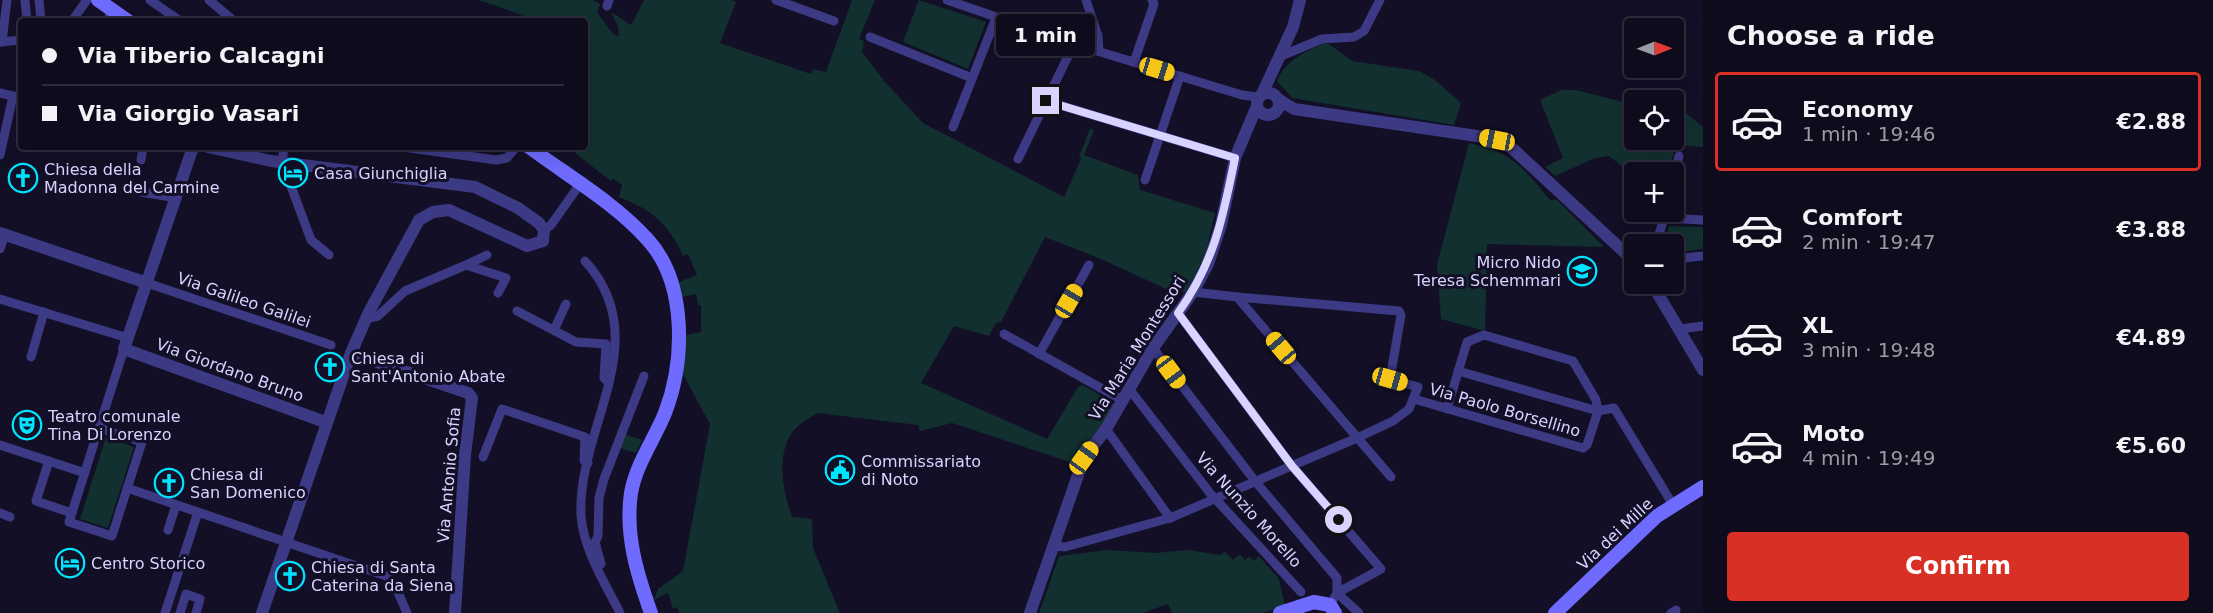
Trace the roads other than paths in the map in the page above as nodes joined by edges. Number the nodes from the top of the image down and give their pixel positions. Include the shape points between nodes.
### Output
1 (7, 0) edge
2 (25, 0) edge
3 (39, 0) edge
4 (87, 0) edge
5 (98, 0) edge
6 (150, 0) edge
7 (209, 0) edge
8 (776, 0) edge
9 (947, 0) edge
10 (1086, 0) edge
11 (1152, 0) edge
12 (1300, 0) edge
13 (1380, 0) edge
14 (112, 10) edge
15 (27, 18) edge
16 (41, 18) edge
17 (73, 18) edge
18 (176, 18) edge
19 (230, 18) edge
20 (996, 18) junction
21 (834, 21) dead end
22 (870, 37) dead end
23 (18, 40) edge
24 (3, 42) edge
25 (1074, 44) junction
26 (1099, 51) junction
27 (1281, 56) junction
28 (1134, 62) junction
29 (1180, 76) junction
30 (972, 78) junction
31 (1270, 79) junction
32 (0, 93) edge
33 (17, 97) edge
34 (1276, 97) junction
35 (1258, 100) junction
36 (1046, 101) junction
37 (1294, 109) junction
38 (1269, 115) junction
39 (953, 127) dead end
40 (1247, 128) junction
41 (1160, 135) junction
42 (143, 150) edge
43 (192, 150) edge
44 (223, 150) edge
45 (284, 150) edge
46 (424, 150) edge
47 (514, 150) edge
48 (533, 150) edge
49 (0, 155) edge
50 (1679, 156) dead end
51 (1235, 158) junction
52 (1018, 159) dead end
53 (141, 160) dead end
54 (282, 162) junction
55 (1678, 162) edge
56 (1145, 180) dead end
57 (579, 184) junction
58 (141, 192) dead end
59 (177, 198) junction
60 (1684, 218) edge
61 (1703, 220) edge
62 (544, 230) junction
63 (2, 234) edge
64 (0, 249) edge
65 (1624, 252) edge
66 (330, 255) dead end
67 (487, 255) dead end
68 (1703, 256) edge
69 (1684, 258) edge
70 (585, 261) dead end
71 (466, 265) junction
72 (1089, 266) dead end
73 (147, 283) junction
74 (1193, 292) junction
75 (498, 293) dead end
76 (1658, 294) edge
77 (1237, 297) junction
78 (0, 299) edge
79 (566, 304) dead end
80 (517, 311) dead end
81 (44, 312) junction
82 (1178, 313) junction
83 (365, 319) junction
84 (1703, 326) edge
85 (1680, 329) junction
86 (554, 330) junction
87 (1004, 334) dead end
88 (126, 343) junction
89 (331, 345) dead end
90 (1153, 348) junction
91 (351, 353) junction
92 (1039, 354) junction
93 (31, 357) dead end
94 (1458, 370) junction
95 (1703, 370) edge
96 (644, 376) dead end
97 (609, 383) junction
98 (1127, 396) junction
99 (1414, 399) junction
100 (1447, 409) junction
101 (1599, 411) junction
102 (325, 422) junction
103 (99, 428) junction
104 (1106, 429) junction
105 (1357, 438) junction
106 (0, 445) edge
107 (483, 456) dead end
108 (49, 461) junction
109 (588, 463) junction
110 (1292, 466) junction
111 (85, 473) junction
112 (1391, 477) dead end
113 (1255, 481) junction
114 (1703, 487) edge
115 (127, 489) junction
116 (1215, 499) junction
117 (176, 505) junction
118 (1673, 505) junction
119 (198, 512) junction
120 (0, 513) edge
121 (10, 517) dead end
122 (70, 517) junction
123 (1170, 518) junction
124 (168, 530) dead end
125 (286, 543) junction
126 (1053, 546) junction
127 (599, 570) junction
128 (1301, 592) dead end
129 (1334, 604) edge
130 (165, 613) edge
131 (180, 613) edge
132 (196, 613) edge
133 (262, 613) edge
134 (407, 613) edge
135 (455, 613) edge
136 (620, 613) edge
137 (651, 613) edge
138 (1030, 613) edge
139 (1280, 613) edge
140 (1359, 613) edge
141 (1556, 613) edge

1 - 24 street
2 - 15 street
3 - 16 street
4 - 17 street
5 - 14 main road
6 - 18 street
7 - 19 street
8 - 21 street
9 - 20 street
10 - 26 street
11 - 28 street via 1154,4
12 - 27 street
13 - 27 street via 1364,31 1354,37 1322,39
20 - 25 street
20 - 30 street
22 - 30 street
23 - 24 street
25 - 26 street
25 - 36 street
26 - 28 street
27 - 31 street
28 - 29 street
29 - 35 street
29 - 41 street
30 - 39 street
31 - 34 street
31 - 35 street, Via Maria Montessori
32 - 33 street
33 - 49 street
34 - 35 street
34 - 37 street
34 - 38 street via 1278,108
35 - 38 street
35 - 40 street, Via Maria Montessori
36 - 41 street
36 - 52 street
37 - 38 street
37 - 65 street via 1497,140 1513,149
38 - 40 street
40 - 51 street, Via Maria Montessori
41 - 51 street
41 - 56 street
42 - 53 street
43 - 59 street
44 - 54 street
45 - 54 street
46 - 47 street via 496,160 507,158
48 - 57 main road
50 - 55 street
51 - 74 street, Via Maria Montessori via 1221,225 1208,264
54 - 62 street via 475,187 518,208
54 - 66 street via 311,240
57 - 62 street
57 - 137 main road via 649,241 668,273 677,308 673,386 642,458 629,512 636,572
58 - 59 street
59 - 73 street
60 - 61 street
62 - 83 street via 543,241 526,246 449,210 427,215 406,239
63 - 64 street
63 - 73 street
67 - 71 street
68 - 69 street
70 - 97 street via 597,274 610,301 616,341
71 - 75 street via 506,278
71 - 83 street via 405,291 378,316
72 - 92 street
73 - 88 street
73 - 89 street, Via Galileo Galilei
74 - 77 street
74 - 82 street, Via Maria Montessori
76 - 85 street
77 - 99 street via 1399,311 1390,379 1418,387
77 - 105 street
78 - 81 street
79 - 86 street
80 - 86 street
81 - 88 street
81 - 93 street
82 - 90 street, Via Maria Montessori
82 - 110 street
83 - 91 street
84 - 85 street
85 - 95 street
86 - 97 street via 576,342 606,344 604,378
87 - 92 street
88 - 102 street, Via Giordano Bruno
88 - 103 street
90 - 98 street, Via Maria Montessori
90 - 113 street
91 - 102 street
91 - 135 street, Via Antonio Sofia via 468,393 472,398
92 - 98 street
94 - 100 street
94 - 101 street
94 - 101 street via 1467,342 1484,335 1573,362
96 - 127 street via 599,498 595,542 602,563
97 - 109 street
98 - 104 street, Via Maria Montessori
98 - 116 street, Via Nunzio Morello
99 - 100 street, Via Paolo Borsellino
99 - 105 street via 1409,409 1394,421
100 - 101 street, Via Paolo Borsellino via 1583,448
101 - 118 street via 1614,408
102 - 125 street
103 - 111 street
103 - 115 street via 142,442
104 - 123 street
104 - 126 street, Via Maria Montessori via 1077,473
105 - 110 street
105 - 112 street
106 - 108 street
107 - 109 street via 502,409 585,437 584,461
108 - 111 street
108 - 122 street via 36,501
109 - 127 street via 581,517
110 - 113 street
110 - 129 street via 1381,569
111 - 122 street
113 - 116 street
113 - 129 street via 1337,578
114 - 118 main road, Via dei Mille
115 - 117 street
115 - 122 street via 112,536
116 - 123 street
116 - 128 street, Via Nunzio Morello
117 - 119 street
117 - 124 street
118 - 141 main road, Via dei Mille
119 - 125 street
119 - 130 street
120 - 121 street
123 - 126 street via 1065,547
125 - 133 street
125 - 134 street via 389,577 388,585 397,590
126 - 138 street, Via Maria Montessori
127 - 136 street
129 - 139 main road via 1314,602
129 - 140 street
131 - 132 street via 186,594 200,599

